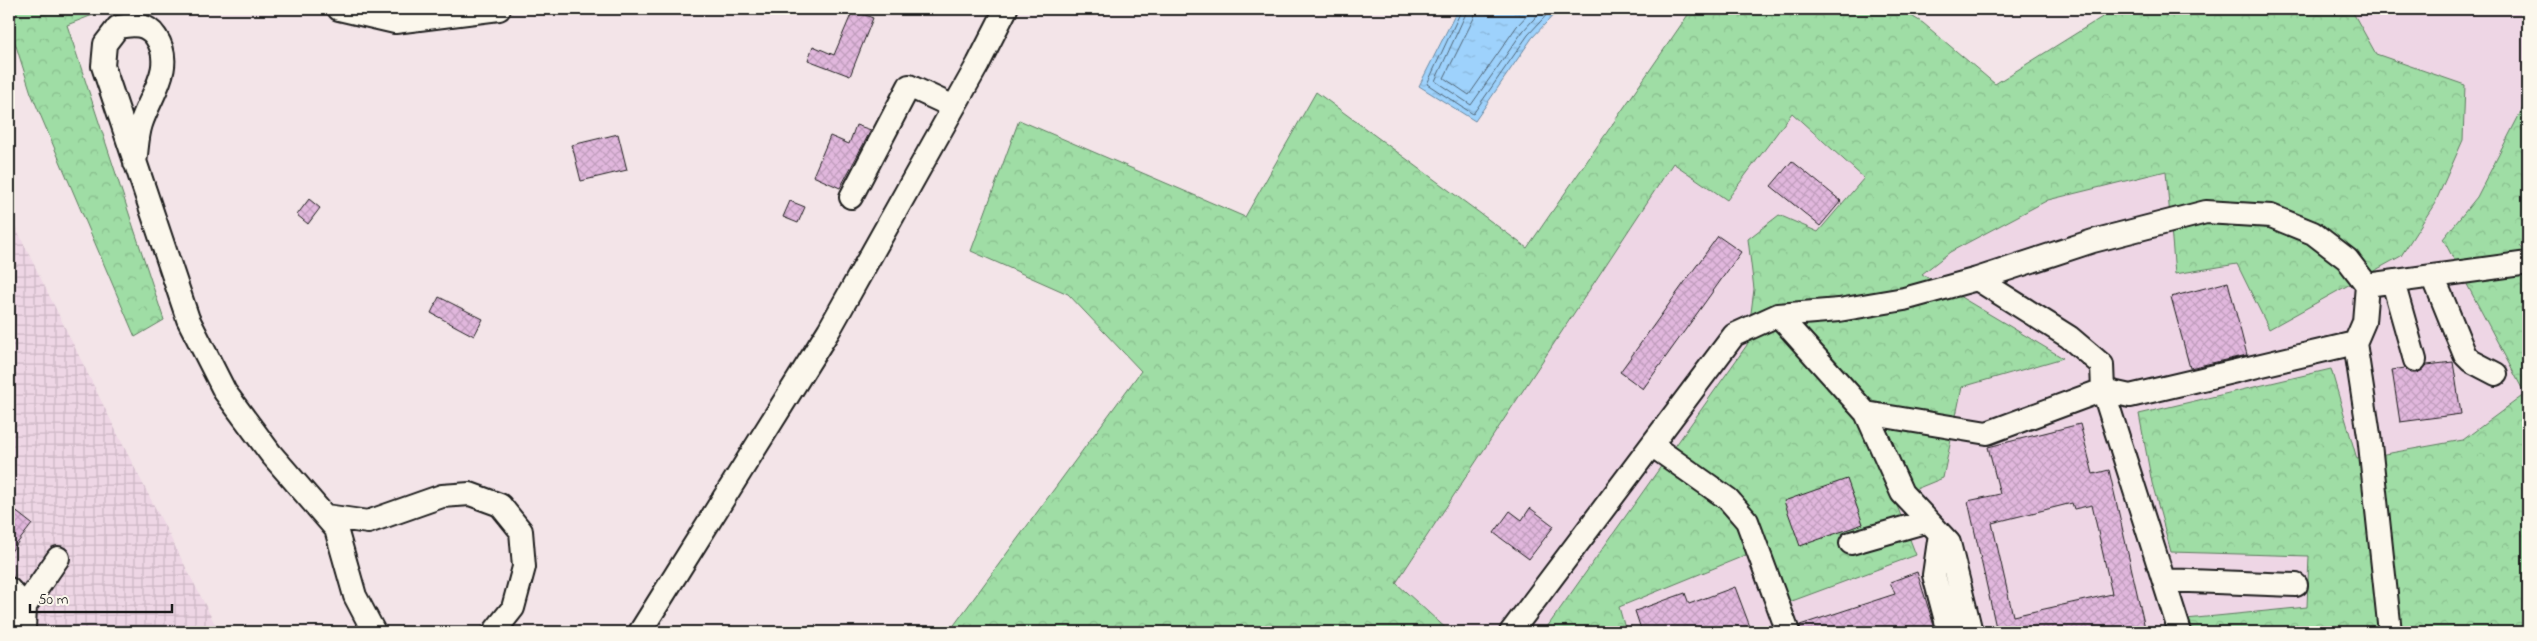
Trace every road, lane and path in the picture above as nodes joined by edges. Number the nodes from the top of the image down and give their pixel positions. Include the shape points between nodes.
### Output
1 (339, 9) edge
2 (499, 9) edge
3 (1006, 9) edge
4 (954, 107) junction
5 (135, 163) junction
6 (851, 197) dead end
7 (2528, 263) edge
8 (2433, 276) junction
9 (1976, 279) junction
10 (2393, 282) junction
11 (2367, 285) junction
12 (1778, 315) junction
13 (2355, 343) junction
14 (2415, 360) dead end
15 (2496, 374) dead end
16 (2103, 390) junction
17 (1866, 413) junction
18 (1652, 446) junction
19 (326, 516) junction
20 (1934, 527) junction
21 (1851, 543) dead end
22 (58, 558) dead end
23 (2164, 580) junction
24 (2296, 585) dead end
25 (9, 589) edge
26 (25, 606) junction
27 (20, 630) edge
28 (374, 632) edge
29 (494, 632) edge
30 (640, 632) edge
31 (1510, 632) edge
32 (1788, 632) edge
33 (1949, 632) edge
34 (1971, 632) edge
35 (2180, 632) edge
36 (2390, 632) edge

1 - 2 street via 395,22
3 - 4 street
4 - 6 street via 909,86
4 - 30 street via 829,330
5 - 5 street via 103,66 105,44 118,27 137,24 153,32 163,47 165,65 140,125
5 - 19 street via 188,318 225,392 271,454
7 - 8 street
8 - 10 street
8 - 15 street via 2465,354 2471,361
9 - 11 street via 2093,241 2206,212 2271,216 2313,233 2347,258
9 - 12 street via 1904,299 1839,310
9 - 16 street via 2069,336 2102,365
10 - 11 street
10 - 14 street
11 - 13 street via 2364,322
12 - 17 street
12 - 18 street via 1734,335
13 - 16 street via 2130,396
13 - 36 street via 2369,435
16 - 17 street via 1986,433
16 - 23 street
17 - 20 street via 1902,493
18 - 31 street
18 - 32 street via 1728,499 1747,521
19 - 28 street via 336,529 355,596
19 - 29 street via 368,522 442,496 470,494 500,505 521,531 524,567 513,608
20 - 21 street
20 - 33 street via 1934,575
20 - 34 street via 1948,544
22 - 26 street
23 - 24 street
23 - 35 street
25 - 26 street
26 - 27 street

